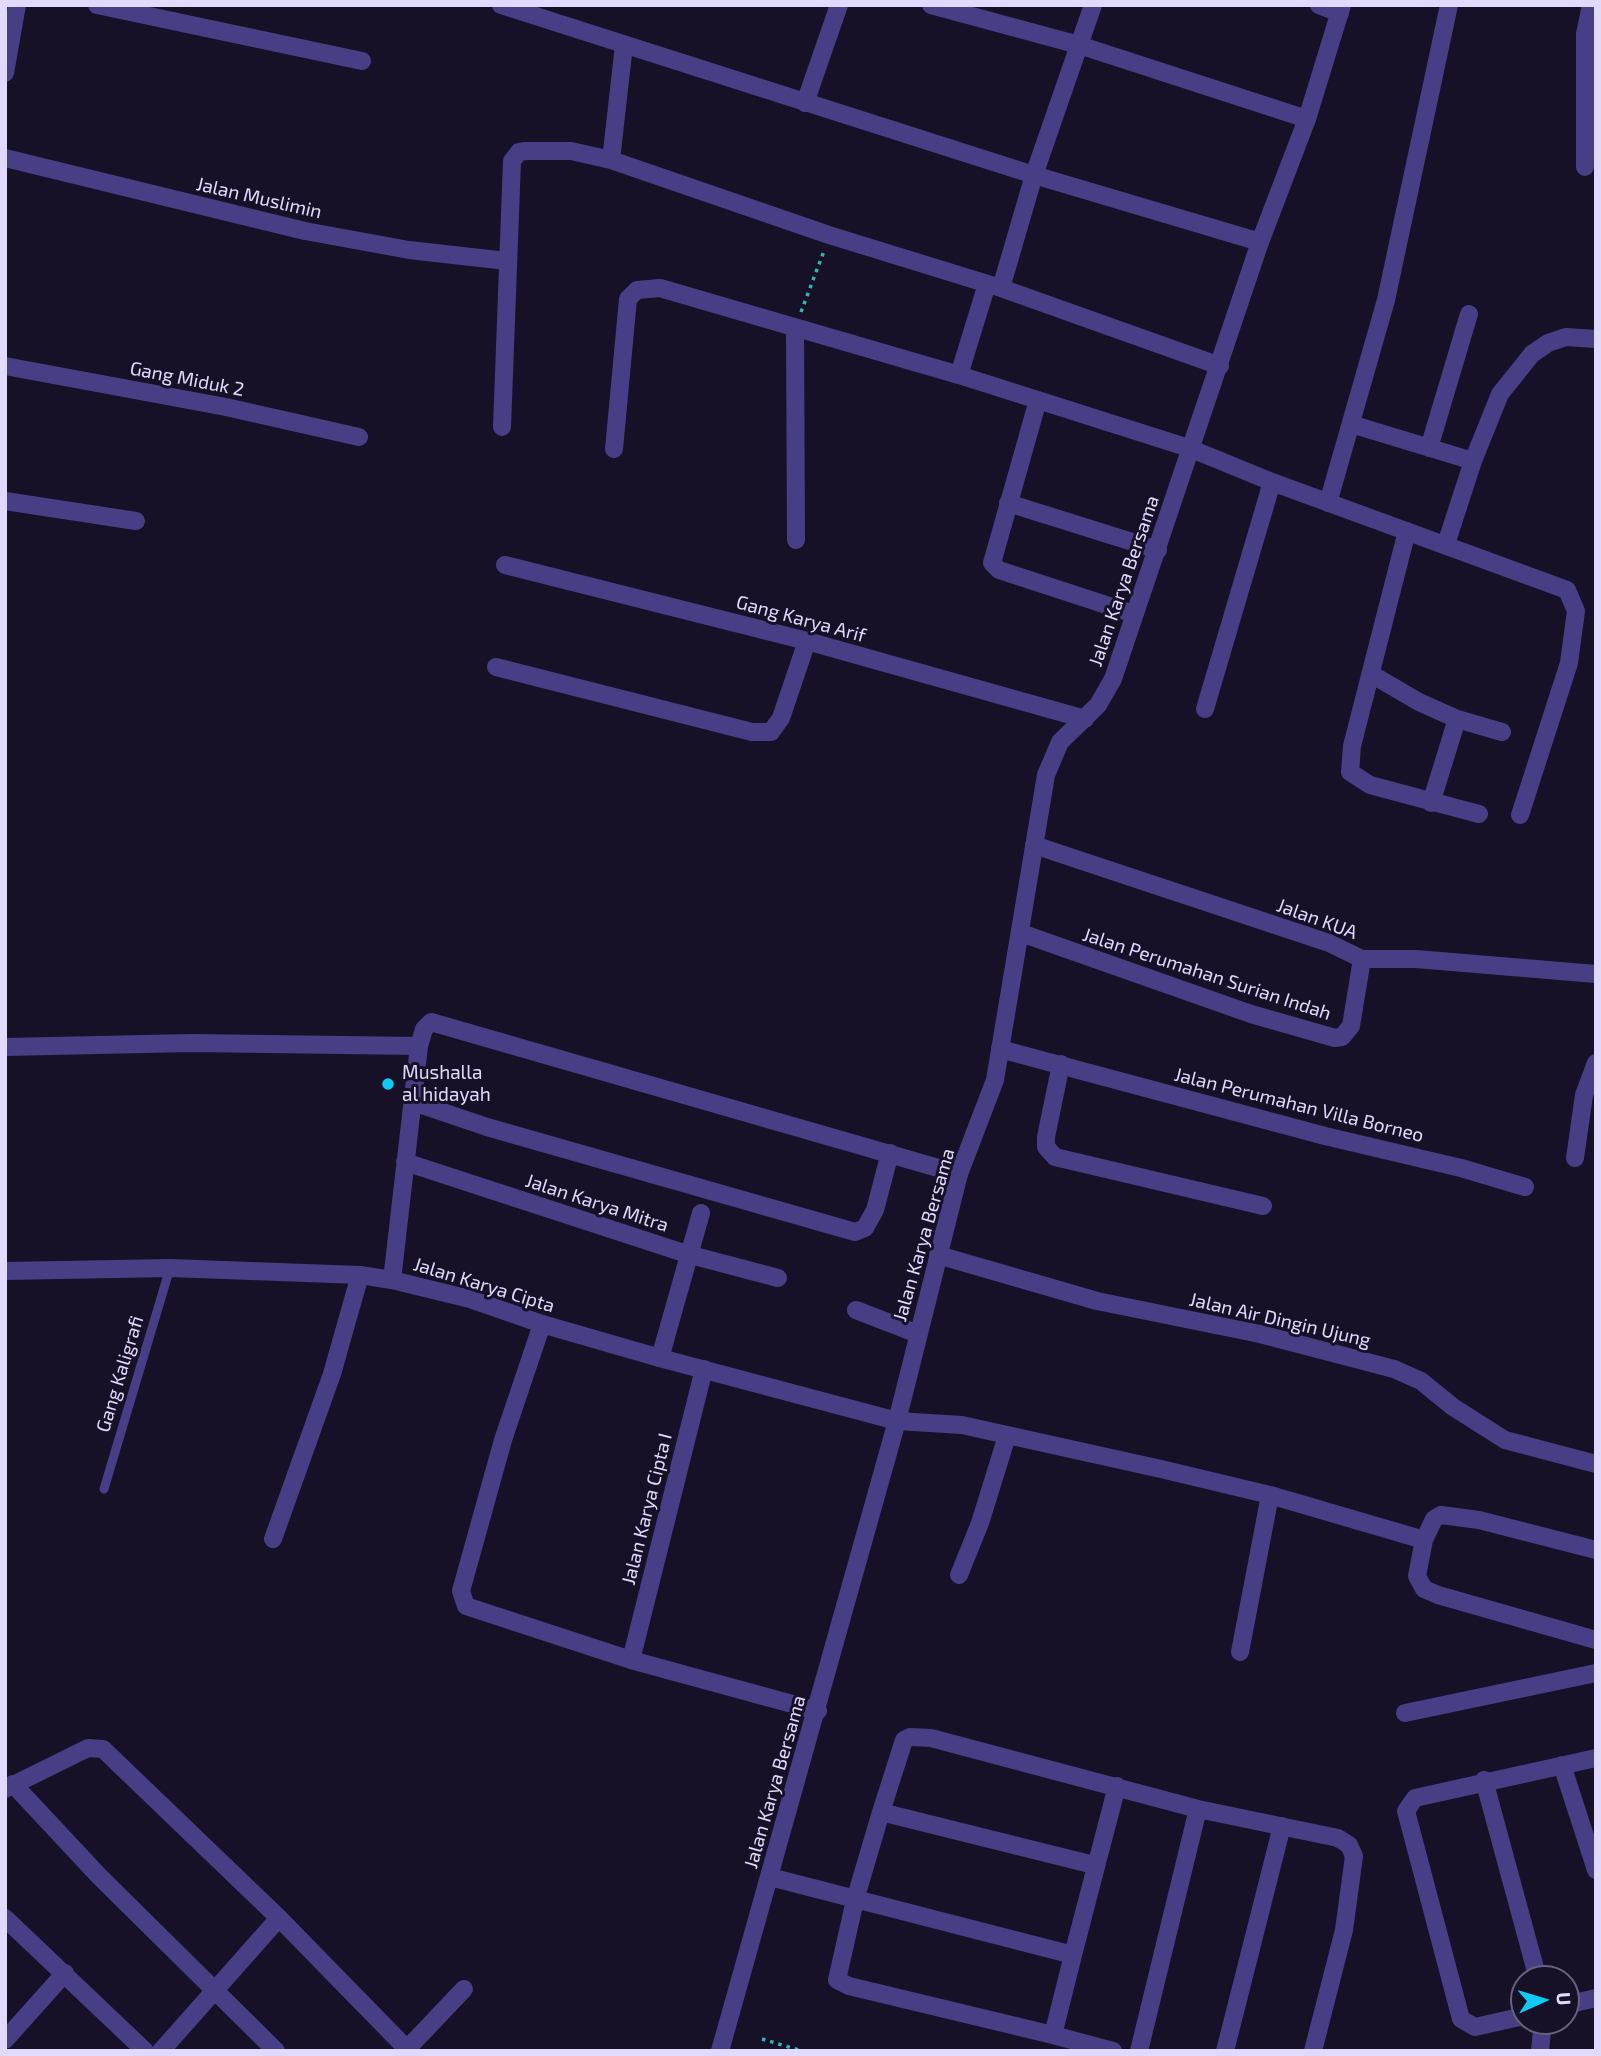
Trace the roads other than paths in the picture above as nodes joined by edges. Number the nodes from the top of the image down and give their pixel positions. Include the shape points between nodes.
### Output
1 (17, 5) edge
2 (97, 5) edge
3 (839, 5) edge
4 (931, 5) edge
5 (1093, 5) edge
6 (1318, 5) edge
7 (1449, 5) edge
8 (1591, 5) edge
9 (513, 7) edge
10 (1341, 9) edge
11 (624, 44) junction
12 (1079, 45) junction
13 (7, 52) edge
14 (362, 61) dead end
15 (5, 73) edge
16 (805, 103) junction
17 (1307, 119) junction
18 (5, 158) edge
19 (611, 160) junction
20 (1585, 167) dead end
21 (1034, 175) junction
22 (1260, 242) junction
23 (507, 261) junction
24 (994, 286) junction
25 (1469, 314) dead end
26 (795, 327) junction
27 (1596, 339) edge
28 (5, 366) edge
29 (1220, 366) junction
30 (959, 375) junction
31 (1038, 400) junction
32 (1351, 424) junction
33 (502, 427) dead end
34 (359, 437) dead end
35 (1429, 447) junction
36 (1189, 448) junction
37 (614, 449) dead end
38 (1473, 461) junction
39 (1272, 482) junction
40 (5, 501) edge
41 (1008, 503) junction
42 (1328, 503) junction
43 (136, 522) dead end
44 (1407, 531) junction
45 (796, 540) dead end
46 (1446, 544) junction
47 (1158, 550) junction
48 (505, 565) dead end
49 (1134, 614) junction
50 (807, 641) junction
51 (496, 667) dead end
52 (1371, 674) junction
53 (1205, 709) dead end
54 (1085, 719) junction
55 (1457, 719) junction
56 (1502, 732) dead end
57 (1431, 803) junction
58 (1479, 814) dead end
59 (1520, 816) dead end
60 (1034, 845) junction
61 (1021, 933) junction
62 (1362, 959) junction
63 (1596, 974) edge
64 (419, 1046) junction
65 (5, 1047) edge
66 (1000, 1049) junction
67 (1596, 1063) edge
68 (1061, 1064) junction
69 (413, 1102) junction
70 (890, 1153) junction
71 (1575, 1158) dead end
72 (405, 1162) junction
73 (960, 1174) junction
74 (1525, 1187) dead end
75 (1263, 1206) dead end
76 (701, 1213) dead end
77 (687, 1254) junction
78 (938, 1255) junction
79 (170, 1268) junction
80 (5, 1270) edge
81 (360, 1275) junction
82 (778, 1278) dead end
83 (392, 1280) junction
84 (856, 1310) dead end
85 (542, 1325) junction
86 (918, 1334) junction
87 (660, 1358) junction
88 (704, 1369) junction
89 (897, 1421) junction
90 (1007, 1436) junction
91 (1596, 1464) edge
92 (104, 1489) dead end
93 (1270, 1495) junction
94 (273, 1539) dead end
95 (1424, 1540) junction
96 (1596, 1550) edge
97 (959, 1574) dead end
98 (1596, 1640) edge
99 (1240, 1652) dead end
100 (631, 1660) junction
101 (1596, 1673) edge
102 (818, 1711) junction
103 (1405, 1713) dead end
104 (1596, 1758) edge
105 (1562, 1765) junction
106 (1484, 1780) junction
107 (9, 1786) edge
108 (1116, 1786) junction
109 (1198, 1809) junction
110 (881, 1812) junction
111 (1282, 1826) junction
112 (1094, 1864) junction
113 (1596, 1870) edge
114 (771, 1877) junction
115 (855, 1900) junction
116 (279, 1918) junction
117 (6, 1920) edge
118 (1073, 1955) junction
119 (1534, 1965) edge
120 (65, 1973) junction
121 (216, 1989) junction
122 (464, 1989) dead end
123 (1510, 2019) edge
124 (1053, 2035) junction
125 (5, 2040) edge
126 (408, 2050) edge
127 (145, 2051) edge
128 (160, 2051) edge
129 (276, 2051) edge
130 (720, 2051) edge
131 (1113, 2051) edge
132 (1139, 2051) edge
133 (1225, 2051) edge
134 (1312, 2051) edge

1 - 13 street
2 - 14 street
3 - 16 street
4 - 12 street
5 - 12 street
6 - 10 street
7 - 32 street via 1386,300
8 - 20 street via 1585,34
9 - 11 street
10 - 17 street, Jalan Karya Bersama
11 - 16 street
11 - 19 street
12 - 17 street
12 - 21 street
13 - 15 street
16 - 21 street
17 - 22 street, Jalan Karya Bersama
18 - 23 street, Jalan Muslimin via 305,231 408,250
19 - 23 street via 571,151 519,152 512,161
19 - 24 street
21 - 22 street
21 - 24 street
22 - 29 street, Jalan Karya Bersama
23 - 33 street
24 - 29 street
24 - 30 street
25 - 35 street
26 - 30 street
26 - 37 street via 660,288 637,290 628,299
26 - 45 street
27 - 38 street via 1566,337 1532,354 1500,394
28 - 34 street, Gang Miduk 2
29 - 36 street, Jalan Karya Bersama
30 - 31 street
31 - 36 street
31 - 41 street
32 - 35 street
32 - 42 street
35 - 38 street
36 - 39 street
36 - 47 street, Jalan Karya Bersama
38 - 46 street
39 - 42 street
39 - 53 street
40 - 43 street
41 - 47 street
41 - 49 street via 992,559 999,570
42 - 44 street
44 - 46 street
44 - 52 street
46 - 59 street via 1567,590 1576,611 1569,663
47 - 49 street, Jalan Karya Bersama
48 - 50 street, Gang Karya Arif
49 - 54 street, Jalan Karya Bersama via 1114,679
50 - 51 street via 781,718 771,732 752,732
50 - 54 street, Gang Karya Arif
52 - 55 street
52 - 57 street via 1350,772 1370,785
54 - 60 street, Jalan Karya Bersama via 1060,743 1046,775
55 - 56 street
55 - 57 street
57 - 58 street
60 - 61 street, Jalan Karya Bersama
60 - 62 street, Jalan KUA via 1329,943
61 - 62 street, Jalan Perumahan Surian Indah via 1251,1014 1335,1038 1351,1026
61 - 66 street, Jalan Karya Bersama
62 - 63 street, Jalan KUA
64 - 65 street via 191,1043
64 - 69 street
64 - 70 street via 424,1029 431,1022 440,1022
66 - 68 street, Jalan Perumahan Villa Borneo
66 - 73 street, Jalan Karya Bersama via 995,1080
67 - 71 street via 1584,1095
68 - 74 street, Jalan Perumahan Villa Borneo
68 - 75 street via 1046,1137 1046,1147 1055,1157
69 - 70 street via 487,1128 855,1232 865,1228 875,1210
69 - 72 street
70 - 73 street
72 - 77 street, Jalan Karya Mitra
72 - 83 street
73 - 78 street, Jalan Karya Bersama
76 - 77 street
77 - 82 street, Jalan Karya Mitra
77 - 87 street
78 - 86 street, Jalan Karya Bersama
78 - 91 street, Jalan Air Dingin Ujung via 1097,1301 1260,1334 1394,1369 1421,1381 1505,1440
79 - 80 street, Jalan Karya Cipta
79 - 81 street, Jalan Karya Cipta
79 - 92 lane, Gang Kaligrafi
81 - 83 street, Jalan Karya Cipta
81 - 94 street via 332,1374
83 - 85 street, Jalan Karya Cipta via 470,1299
84 - 86 street
85 - 87 street, Jalan Karya Cipta
85 - 100 street via 503,1440 461,1599 466,1606
86 - 89 street, Jalan Karya Bersama
87 - 88 street, Jalan Karya Cipta
88 - 89 street, Jalan Karya Cipta
88 - 100 street, Jalan Karya Cipta I
89 - 90 street, Jalan Karya Cipta via 962,1425
89 - 102 street, Jalan Karya Bersama
90 - 93 street, Jalan Karya Cipta
90 - 97 street
93 - 95 street, Jalan Karya Cipta
93 - 99 street
95 - 96 street via 1434,1519 1450,1516
95 - 98 street via 1417,1576 1424,1589
100 - 102 street
101 - 103 street
102 - 114 street, Jalan Karya Bersama
104 - 105 street
105 - 106 street
105 - 113 street
106 - 119 street
106 - 123 street via 1415,1798 1406,1815 1461,2019 1475,2027
107 - 116 street via 88,1748 103,1749
107 - 121 street
108 - 109 street
108 - 110 street via 930,1738 910,1737 904,1740
108 - 112 street
109 - 111 street
109 - 132 street
110 - 112 street
110 - 115 street
111 - 133 street
111 - 134 street via 1338,1838 1349,1845 1354,1856 1344,1930
112 - 118 street
114 - 115 street
114 - 130 street, Jalan Karya Bersama
115 - 118 street
115 - 124 street via 836,1976 839,1983
116 - 121 street
116 - 126 street
117 - 120 street
118 - 124 street
120 - 125 street
120 - 127 street
121 - 128 street
121 - 129 street
122 - 126 street
124 - 131 street

